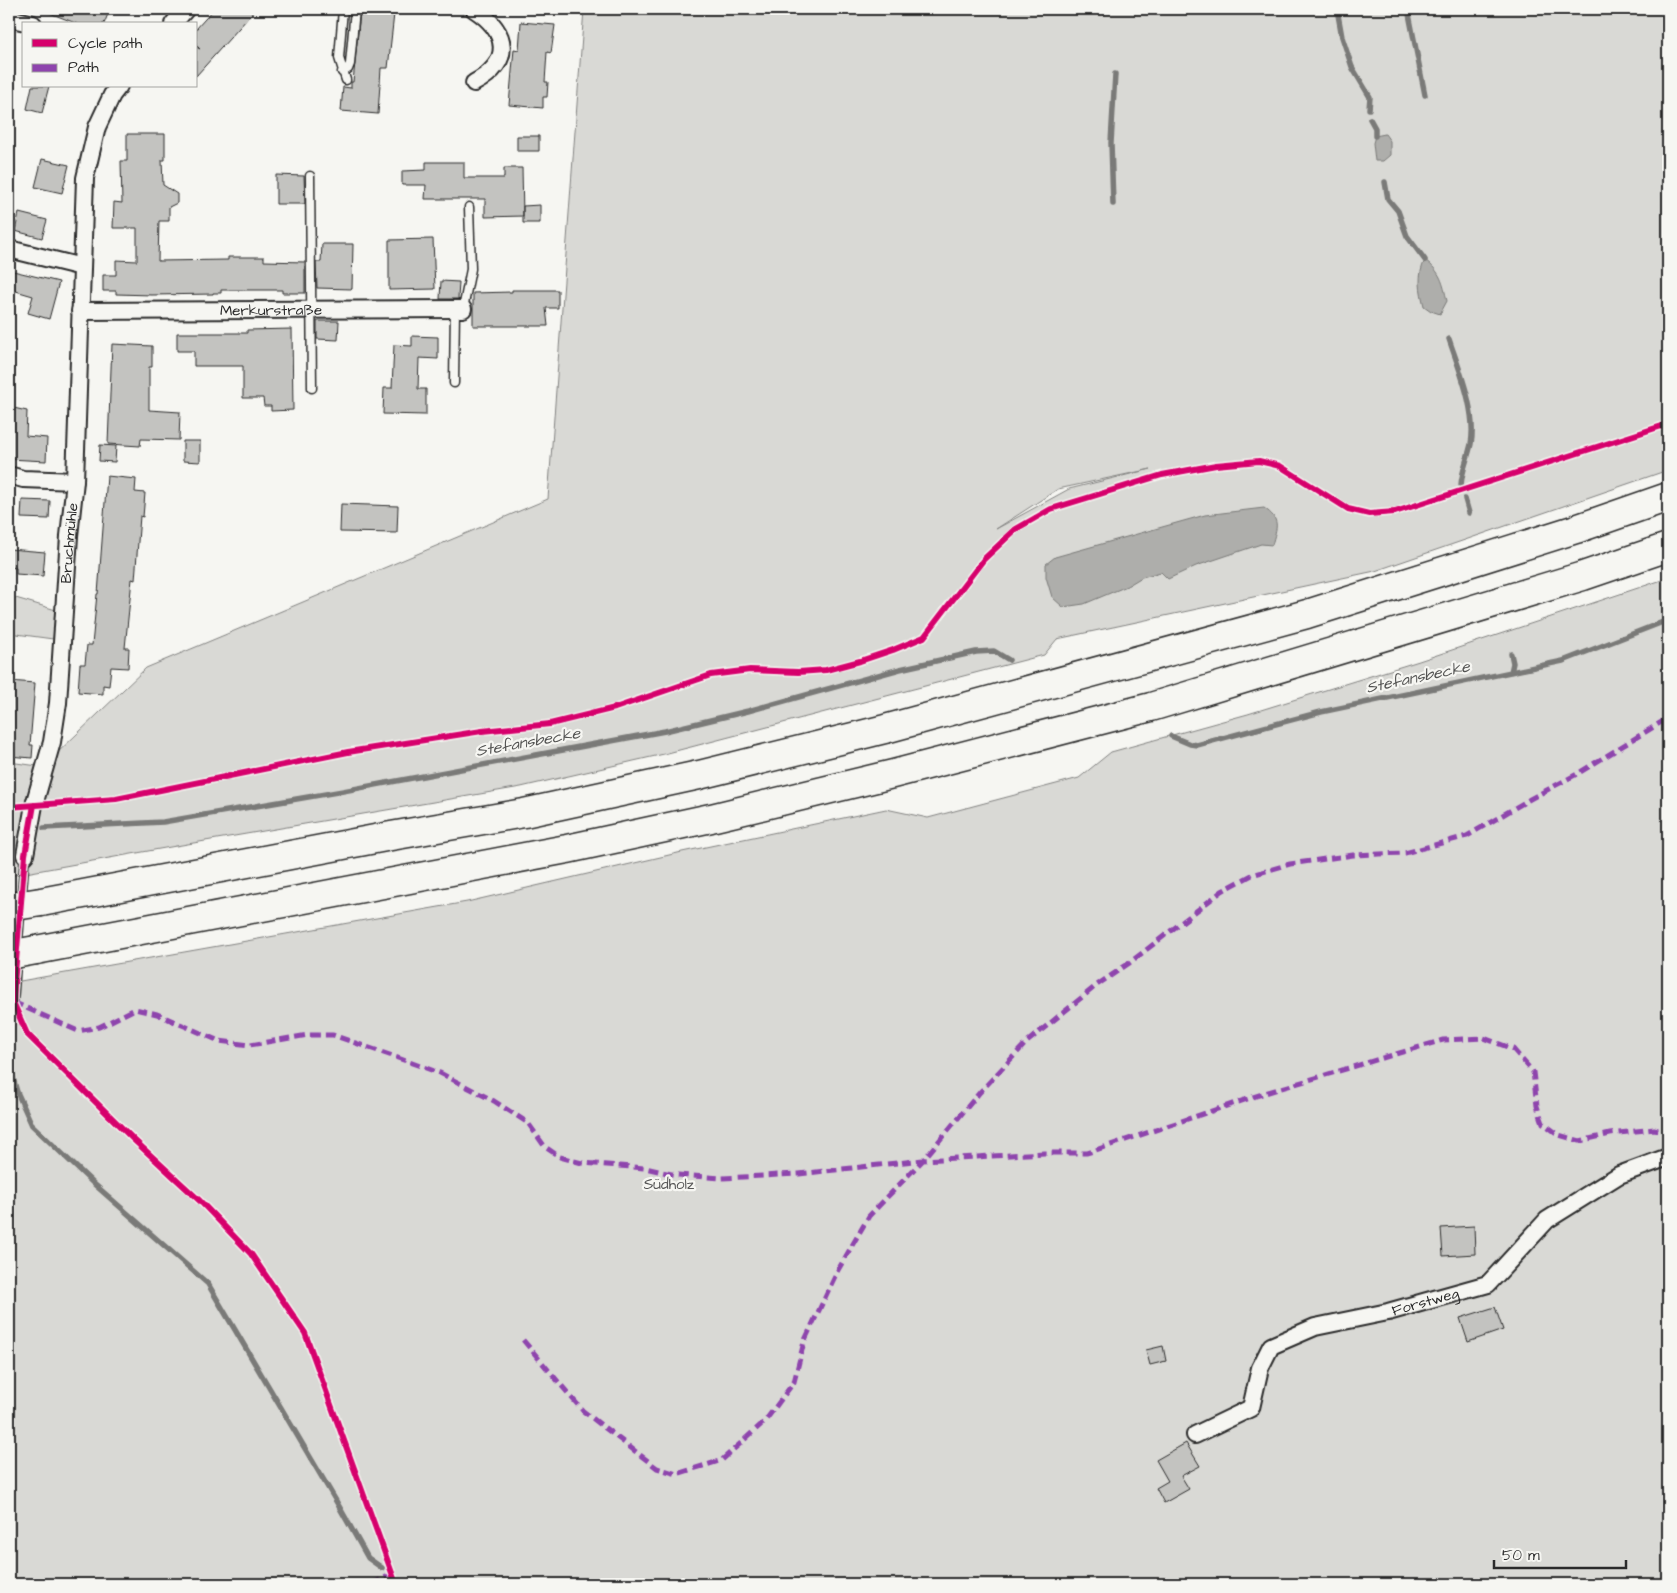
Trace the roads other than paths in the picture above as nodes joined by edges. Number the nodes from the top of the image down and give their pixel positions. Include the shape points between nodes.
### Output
1 (186, 9) edge
2 (343, 9) edge
3 (355, 9) edge
4 (474, 9) edge
5 (9, 18) edge
6 (25, 22) edge
7 (175, 22) edge
8 (474, 83) dead end
9 (117, 88) edge
10 (310, 176) dead end
11 (469, 207) dead end
12 (9, 249) edge
13 (82, 267) junction
14 (459, 309) junction
15 (311, 310) junction
16 (80, 311) junction
17 (454, 383) dead end
18 (312, 388) dead end
19 (9, 475) edge
20 (75, 481) junction
21 (1668, 497) edge
22 (1668, 547) edge
23 (26, 854) joint
24 (9, 907) edge
25 (9, 955) edge
26 (11, 1006) edge
27 (1668, 1156) edge
28 (1195, 1435) dead end

1 - 7 street
2 - 3 lane via 339,58 348,73
4 - 8 street via 494,25 502,45 501,56 494,69
5 - 6 street
9 - 13 street, Bruchmühle via 97,127 85,178
10 - 15 lane
11 - 14 lane via 471,269
12 - 13 street
13 - 16 street, Bruchmühle
14 - 15 street, Merkurstraße
14 - 17 lane
15 - 16 street, Merkurstraße
15 - 18 lane
16 - 20 street, Bruchmühle
19 - 20 street
20 - 23 street, Bruchmühle via 58,703
21 - 24 highway, bridge via 1307,614 885,730 524,813
22 - 25 highway, bridge via 1583,576 1151,707 893,774 567,849
23 - 26 lane, Bruchmühle
27 - 28 street, Forstweg via 1619,1175 1547,1220 1488,1284 1388,1312 1315,1327 1271,1346 1260,1368 1251,1408

